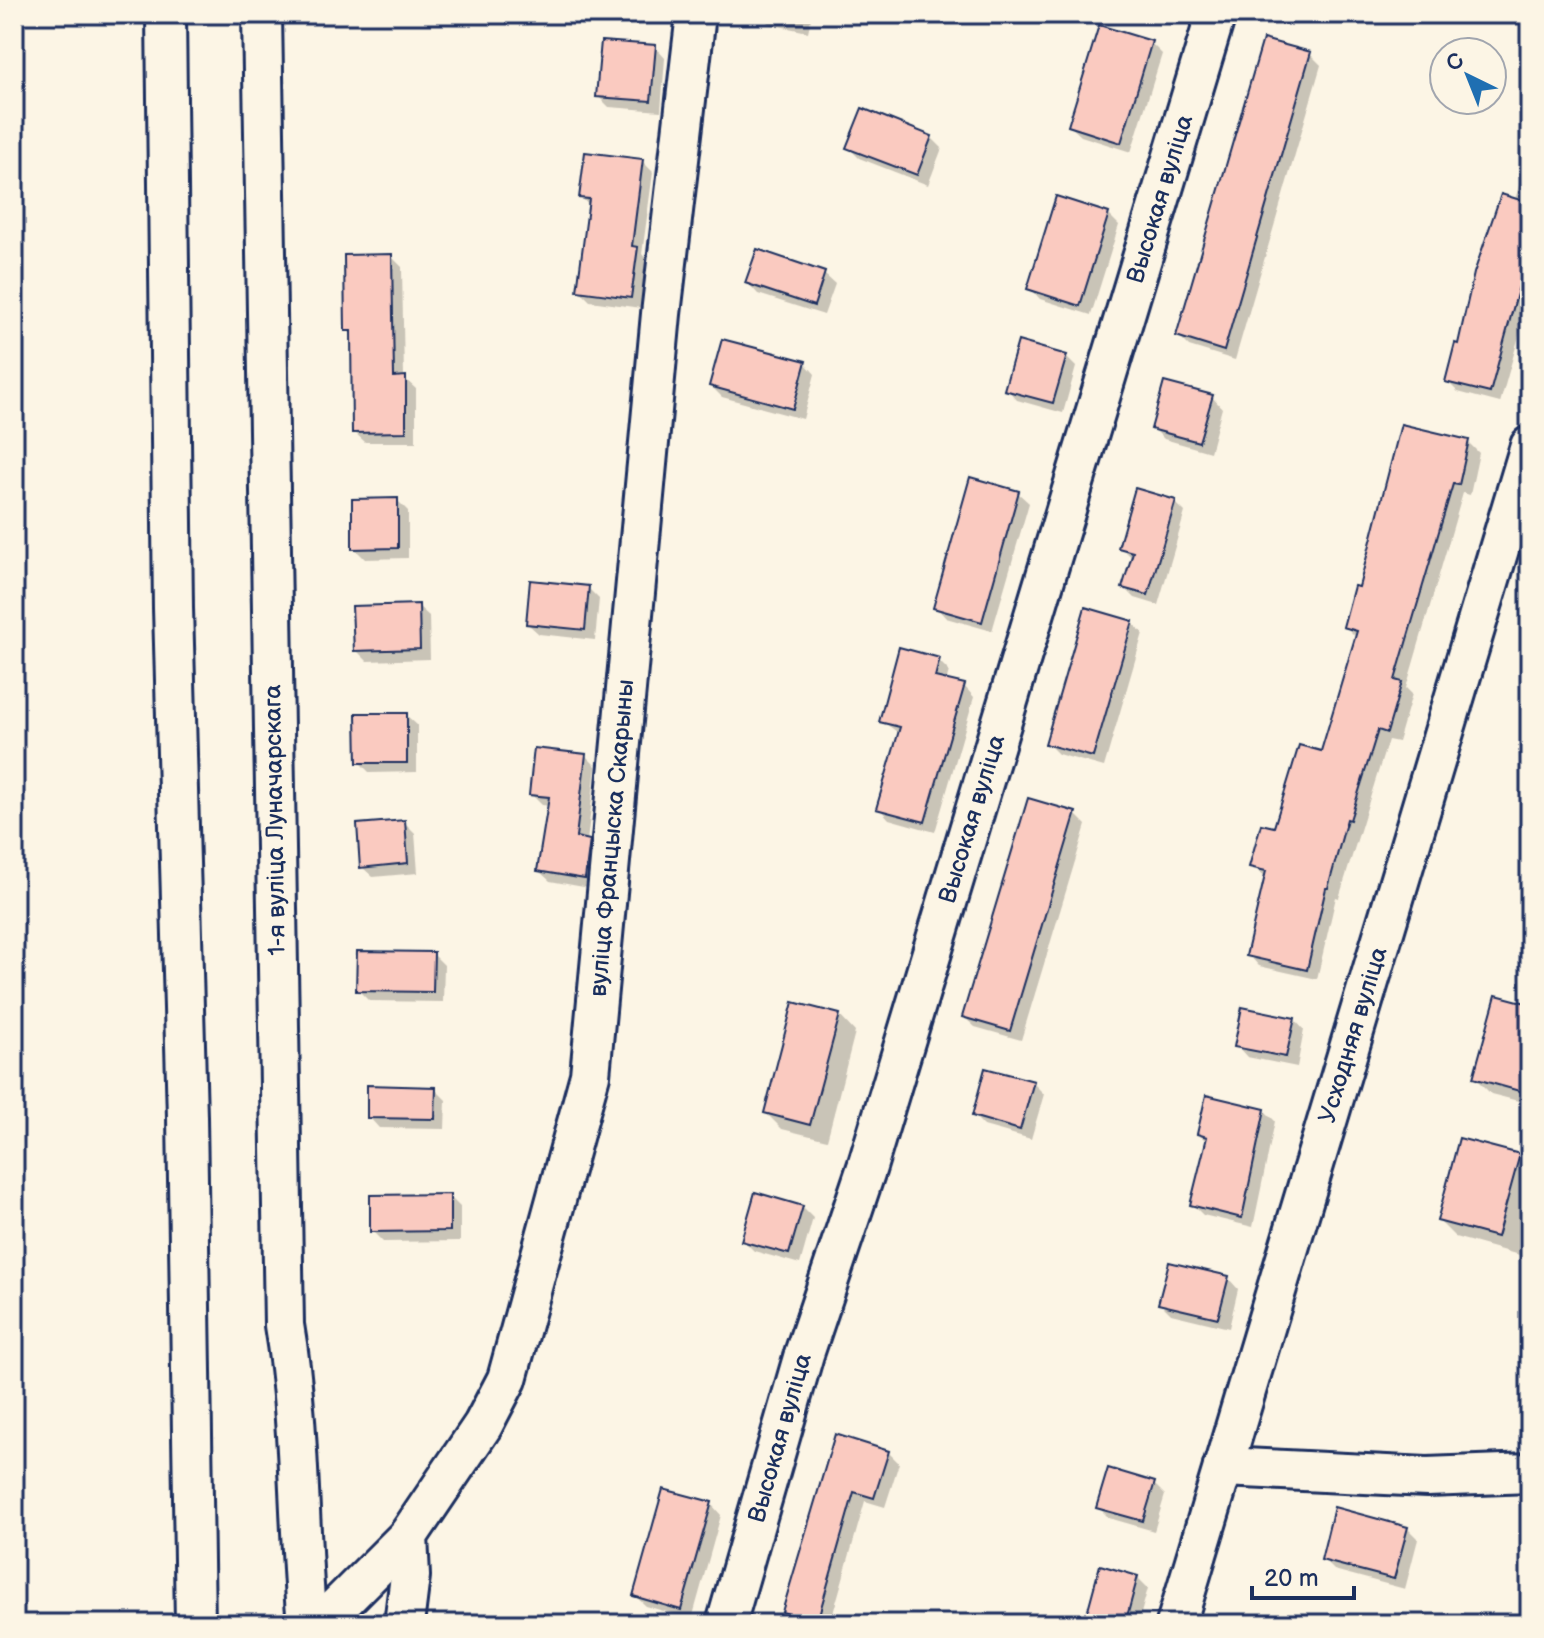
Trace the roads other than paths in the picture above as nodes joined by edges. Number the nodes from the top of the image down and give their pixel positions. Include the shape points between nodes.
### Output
1 (166, 14) edge
2 (262, 14) edge
3 (696, 14) edge
4 (1216, 14) edge
5 (1530, 446) edge
6 (1223, 1467) junction
7 (1530, 1473) edge
8 (408, 1536) junction
9 (195, 1624) edge
10 (312, 1624) edge
11 (320, 1624) edge
12 (404, 1624) edge
13 (726, 1624) edge
14 (1176, 1624) edge

1 - 9 street
2 - 10 street, 1-я вуліца Луначарскага via 284,1325 293,1381 305,1598
3 - 8 street, вуліца Францыска Скарыны via 659,330 590,1075 507,1379 483,1425
4 - 13 street, Высокая вуліца
5 - 6 street, Усходняя вуліца
6 - 7 street via 1427,1477
6 - 14 street, Усходняя вуліца
8 - 11 street, вуліца Францыска Скарыны
8 - 12 street

